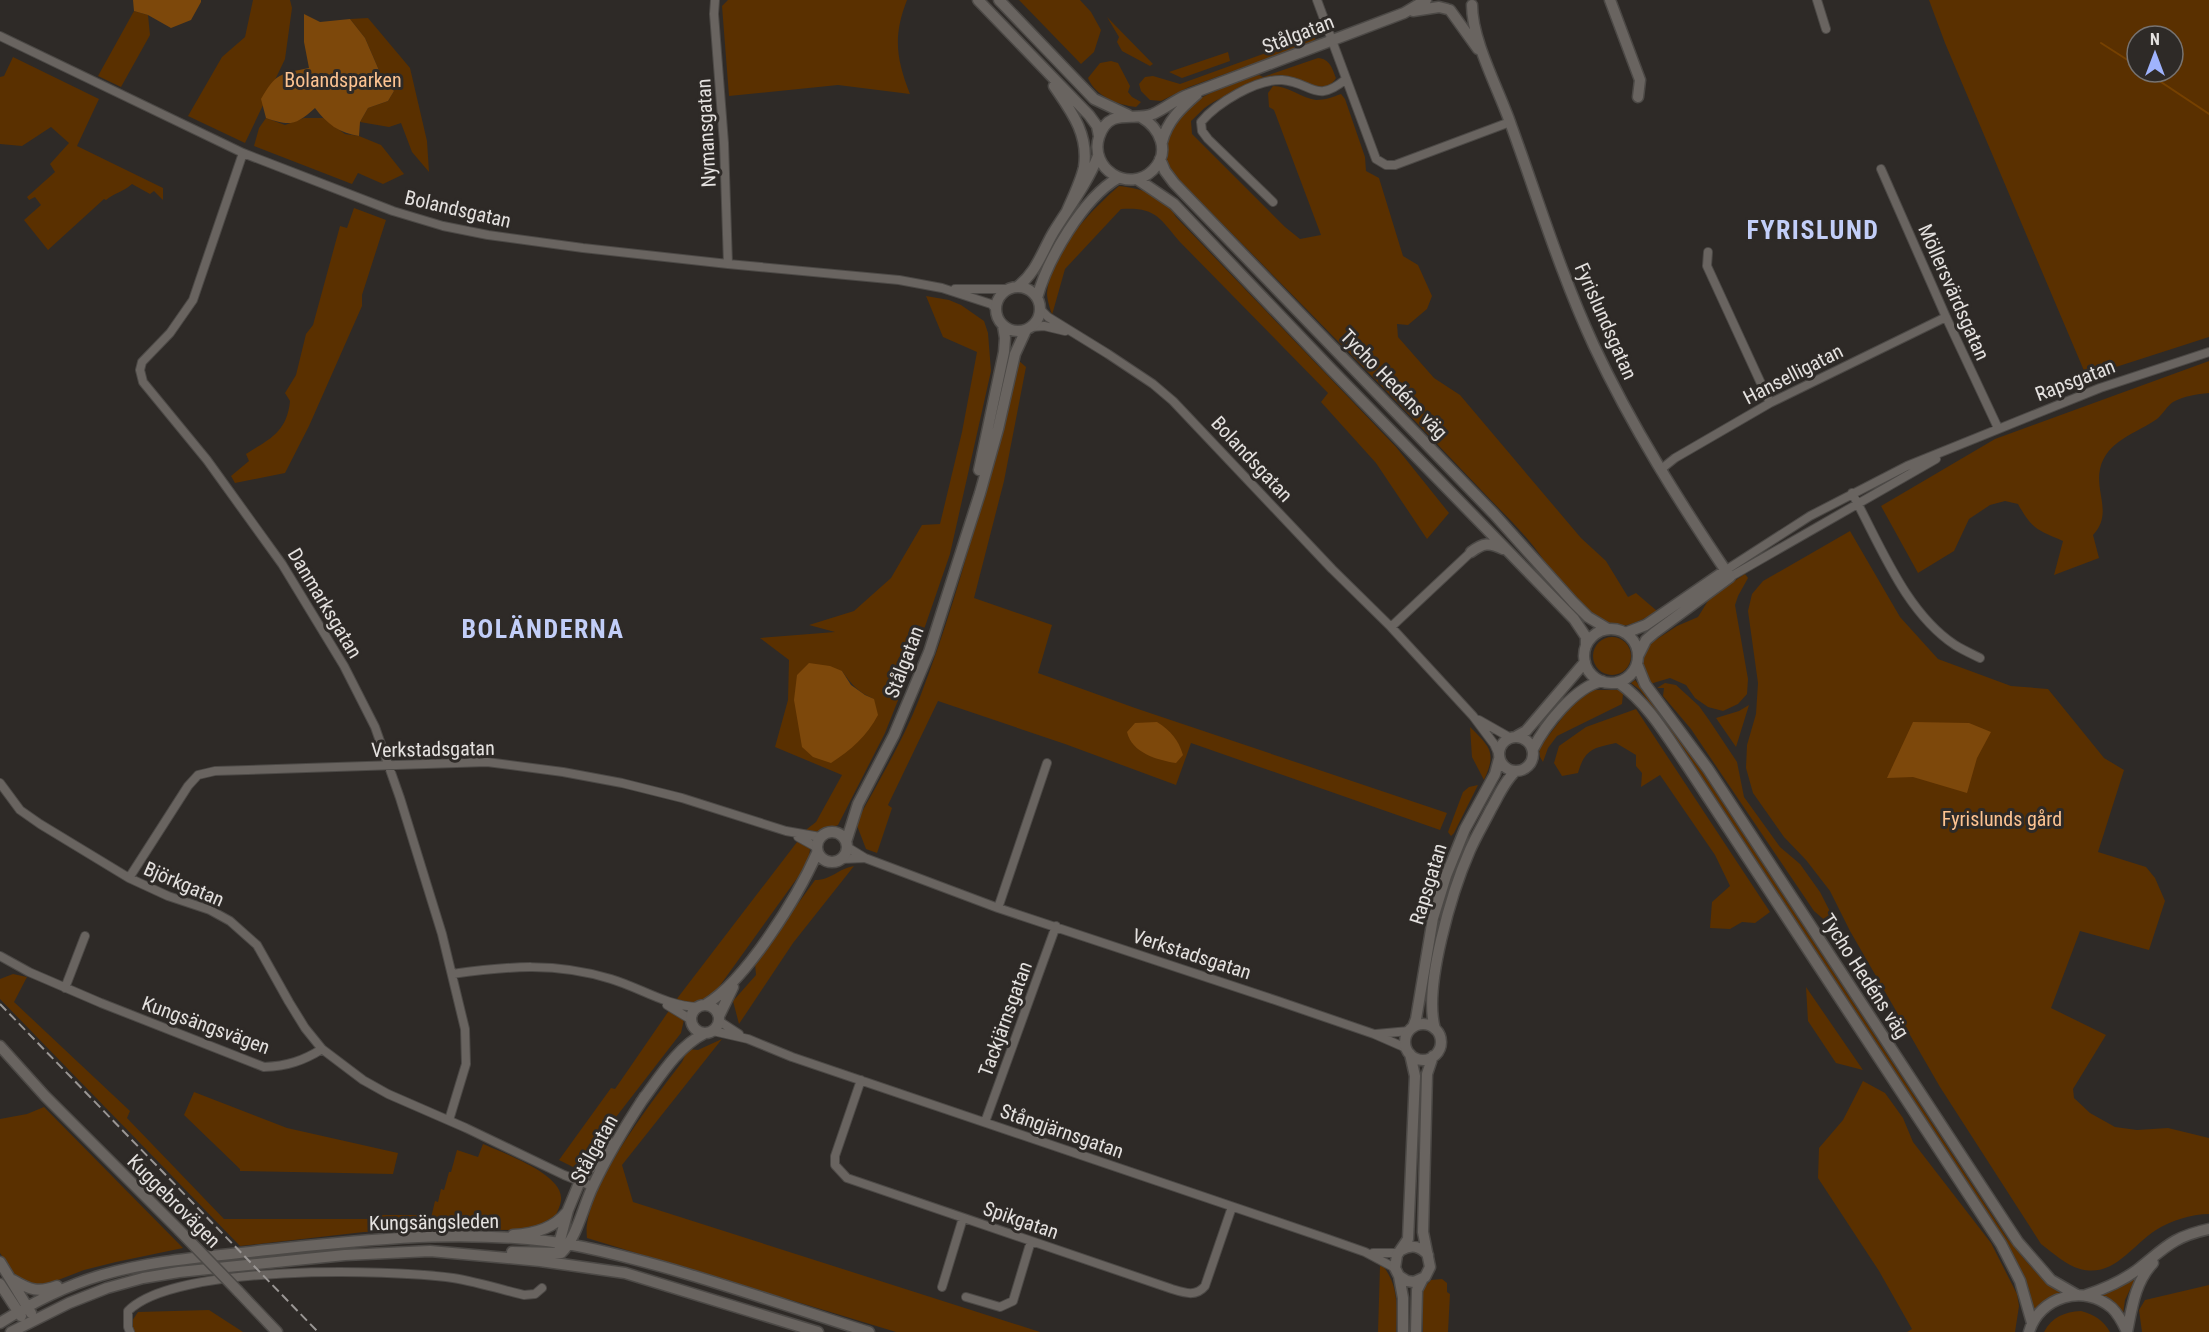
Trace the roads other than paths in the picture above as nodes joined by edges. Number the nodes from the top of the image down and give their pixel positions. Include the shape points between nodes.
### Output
1 (715, 0) edge
2 (978, 0) edge
3 (999, 0) edge
4 (1317, 0) edge
5 (1426, 0) edge
6 (1610, 0) edge
7 (1817, 0) edge
8 (1474, 2) edge
9 (1446, 6) edge
10 (1404, 13) junction
11 (1826, 29) dead end
12 (0, 36) edge
13 (1331, 40) junction
14 (1037, 61) junction
15 (1487, 62) junction
16 (1346, 79) junction
17 (1205, 89) junction
18 (1638, 97) dead end
19 (1128, 115) junction
20 (1141, 117) junction
21 (1510, 122) junction
22 (1099, 135) junction
23 (1162, 142) junction
24 (243, 153) junction
25 (1098, 156) junction
26 (1160, 159) junction
27 (1881, 169) dead end
28 (1118, 178) junction
29 (1137, 179) junction
30 (1273, 202) dead end
31 (1067, 211) junction
32 (1708, 252) dead end
33 (728, 264) junction
34 (942, 288) junction
35 (1012, 288) junction
36 (1039, 303) junction
37 (995, 308) junction
38 (1946, 317) junction
39 (1003, 326) junction
40 (1029, 328) junction
41 (1072, 333) junction
42 (2209, 352) edge
43 (1770, 403) junction
44 (1998, 428) junction
45 (1955, 447) junction
46 (1660, 470) junction
47 (1852, 493) junction
48 (1858, 505) junction
49 (1480, 522) junction
50 (969, 526) junction
51 (1471, 552) junction
52 (1508, 552) junction
53 (1728, 574) junction
54 (1391, 627) junction
55 (1608, 629) junction
56 (1625, 633) junction
57 (1586, 646) junction
58 (1980, 658) dead end
59 (1638, 660) junction
60 (1585, 662) junction
61 (1602, 681) junction
62 (1618, 682) junction
63 (1473, 716) junction
64 (1513, 737) junction
65 (1533, 749) junction
66 (1499, 756) junction
67 (1047, 763) dead end
68 (390, 766) junction
69 (1516, 771) junction
70 (0, 783) edge
71 (858, 804) junction
72 (833, 832) junction
73 (846, 844) junction
74 (818, 846) junction
75 (865, 858) junction
76 (836, 861) junction
77 (129, 878) junction
78 (799, 891) junction
79 (998, 908) junction
80 (1056, 927) junction
81 (85, 936) dead end
82 (1, 957) edge
83 (744, 969) junction
84 (452, 974) junction
85 (65, 988) junction
86 (652, 996) junction
87 (701, 1006) junction
88 (719, 1019) junction
89 (691, 1020) junction
90 (1411, 1029) junction
91 (1436, 1029) junction
92 (709, 1032) junction
93 (1374, 1034) junction
94 (748, 1039) junction
95 (0, 1046) edge
96 (322, 1048) junction
97 (1408, 1051) junction
98 (1433, 1056) junction
99 (0, 1057) edge
100 (668, 1066) junction
101 (861, 1080) junction
102 (45, 1096) junction
103 (645, 1096) junction
104 (449, 1120) junction
105 (985, 1122) junction
106 (580, 1181) junction
107 (592, 1186) junction
108 (1232, 1207) junction
109 (568, 1210) junction
110 (963, 1218) junction
111 (577, 1221) junction
112 (2209, 1229) edge
113 (2209, 1234) edge
114 (487, 1237) junction
115 (1031, 1241) junction
116 (563, 1247) junction
117 (429, 1251) junction
118 (1365, 1252) junction
119 (1400, 1252) junction
120 (1428, 1255) junction
121 (626, 1258) junction
122 (0, 1262) edge
123 (568, 1264) junction
124 (1397, 1272) junction
125 (100, 1275) junction
126 (13, 1280) junction
127 (1422, 1280) junction
128 (0, 1284) edge
129 (942, 1287) dead end
130 (542, 1288) dead end
131 (2082, 1295) junction
132 (966, 1297) dead end
133 (23, 1309) junction
134 (30, 1321) junction
135 (0, 1323) edge
136 (2029, 1329) edge
137 (11, 1332) edge
138 (130, 1332) edge
139 (277, 1332) edge
140 (819, 1332) edge
141 (869, 1332) edge
142 (1403, 1332) edge
143 (1416, 1332) edge
144 (2127, 1332) edge

1 - 33 street, Nymansgatan
2 - 14 main road
3 - 19 main road via 1095,99
4 - 13 street
5 - 10 main road, Stålgatan
6 - 18 main road via 1640,80
7 - 11 street
8 - 9 main road, Stålgatan via 1462,12
8 - 15 main road, Fyrislundsgatan via 1473,23
9 - 10 main road, Stålgatan
9 - 15 main road, Fyrislundsgatan
10 - 13 main road, Stålgatan
12 - 24 street, Bolandsgatan
13 - 16 street
13 - 17 main road, Stålgatan
14 - 22 main road via 1089,115
14 - 31 main road via 1073,114 1084,144 1084,168
15 - 21 main road, Fyrislundsgatan
16 - 21 street via 1376,159 1386,165
16 - 30 street via 1324,92 1286,80 1262,84 1225,101 1201,122 1208,139
17 - 20 main road, Stålgatan
17 - 23 main road, Stålgatan via 1174,116
19 - 20 main road
19 - 22 main road via 1111,121
20 - 23 main road via 1158,131
21 - 46 main road, Fyrislundsgatan via 1569,288 1594,346
22 - 25 main road
23 - 26 main road
24 - 33 street, Bolandsgatan via 393,211 443,226 524,241
24 - 68 street, Danmarksgatan via 193,300 170,333 142,362 141,376 207,460 309,605 368,712
25 - 28 main road via 1109,173
25 - 31 main road via 1090,177
26 - 29 main road via 1147,175
26 - 55 main road, Tycho Hedéns väg via 1174,183 1494,514 1573,602
27 - 38 street, Möllersvärdsgatan
28 - 29 main road
28 - 36 main road via 1073,224 1045,274
29 - 49 main road, Tycho Hedéns väg via 1174,204
31 - 35 main road via 1031,274
32 - 43 street via 1707,266
33 - 34 street, Bolandsgatan via 899,279
34 - 35 street, Bolandsgatan
34 - 37 street, Bolandsgatan
35 - 36 main road via 1029,290
35 - 37 main road via 998,299
36 - 40 main road via 1039,317
36 - 41 street, Bolandsgatan via 1048,317
37 - 39 main road
38 - 43 street, Hanselligatan
38 - 44 street, Möllersvärdsgatan
39 - 40 main road via 1014,331
39 - 50 main road, Stålgatan via 1004,352
40 - 41 street, Bolandsgatan via 1044,326
40 - 50 main road, Stålgatan via 1015,354
41 - 54 street, Bolandsgatan via 1173,401
42 - 44 street, Rapsgatan via 2100,388
43 - 46 street, Hanselligatan
44 - 45 street, Rapsgatan
45 - 47 street, Rapsgatan
45 - 48 street, Rapsgatan
46 - 53 main road, Fyrislundsgatan
47 - 48 street
47 - 53 street, Rapsgatan via 1810,516
48 - 53 street, Rapsgatan
48 - 58 street via 1922,616 1956,646
49 - 51 main road via 1480,540
49 - 52 main road, Tycho Hedéns väg
50 - 71 main road, Stålgatan via 918,681
51 - 52 main road via 1487,543
51 - 54 street
52 - 57 main road, Tycho Hedéns väg via 1574,619 1586,637
53 - 56 main road, Rapsgatan via 1646,625
53 - 59 main road, Rapsgatan via 1654,633
54 - 63 street, Bolandsgatan
55 - 56 main road
55 - 57 main road via 1595,634
56 - 59 main road via 1637,647
57 - 60 main road
59 - 62 main road via 1633,672
59 - 131 main road, Tycho Hedéns väg via 1645,684 1714,778 2018,1242 2051,1280
60 - 61 main road via 1594,677
60 - 64 main road via 1526,731
61 - 62 main road
61 - 65 main road via 1592,683 1573,698
62 - 136 main road, Tycho Hedéns väg via 1640,699 1686,764 2001,1244 2020,1281
63 - 64 street, Bolandsgatan via 1491,729
63 - 66 street, Bolandsgatan
64 - 65 main road via 1524,738
64 - 66 main road via 1503,742
65 - 69 main road via 1530,764
66 - 69 main road via 1509,770
66 - 90 main road, Rapsgatan via 1495,774 1465,829 1446,876 1433,918
67 - 79 street
68 - 74 street, Verkstadsgatan via 487,762 622,783 786,831
68 - 77 street, Verkstadsgatan via 203,773 188,786
68 - 84 street, Danmarksgatan
69 - 91 main road, Rapsgatan via 1470,849 1460,878 1436,973 1431,1011
70 - 77 street, Björkgatan via 20,810
71 - 72 main road, Stålgatan
71 - 73 main road, Stålgatan
72 - 73 main road
72 - 74 main road via 824,834
73 - 75 street, Verkstadsgatan
73 - 76 main road
74 - 76 main road via 820,857
74 - 78 main road
75 - 76 street, Verkstadsgatan
75 - 79 street, Verkstadsgatan
76 - 78 main road via 815,874
77 - 96 street, Björkgatan via 210,910 246,935 257,945 305,1028
78 - 83 main road
79 - 80 street, Verkstadsgatan
80 - 93 street, Verkstadsgatan
80 - 105 street, Tackjärnsgatan
81 - 85 street
82 - 85 street, Kungsängsvägen
83 - 87 main road via 718,997
83 - 88 main road
84 - 86 street via 508,966 564,969 611,979
84 - 104 street, Danmarksgatan via 465,1029 466,1064
85 - 96 street, Kungsängsvägen via 264,1067 304,1060
86 - 87 street via 679,1005
86 - 89 street
87 - 88 main road via 714,1008
87 - 89 main road
88 - 92 main road
88 - 94 street, Stångjärnsgatan
89 - 92 main road via 696,1030
89 - 100 main road, Stålgatan
90 - 91 main road via 1420,1024
90 - 93 street, Verkstadsgatan
90 - 97 main road via 1405,1041
91 - 98 main road via 1440,1046
92 - 94 street, Stångjärnsgatan
92 - 100 main road, Stålgatan via 689,1043
93 - 97 street, Verkstadsgatan
94 - 101 street, Stångjärnsgatan
95 - 102 main road, Kuggebrovägen
96 - 104 street via 382,1091
97 - 98 main road via 1422,1059
97 - 119 main road via 1415,1076 1408,1239
98 - 120 main road via 1428,1074 1423,1232
99 - 102 main road, Kuggebrovägen
100 - 103 main road, Stålgatan
101 - 105 street, Stångjärnsgatan
101 - 110 street, Spikgatan via 835,1165 847,1178
102 - 139 main road, Kuggebrovägen, bridge
103 - 106 main road, Stålgatan
103 - 107 main road, Stålgatan
104 - 106 street
105 - 108 street, Stångjärnsgatan
106 - 107 street
106 - 109 main road, Stålgatan
107 - 111 main road, Stålgatan
108 - 115 street, Spikgatan via 1209,1280 1197,1293 1172,1289
108 - 118 street, Stångjärnsgatan
109 - 114 main road, Stålgatan via 560,1221 546,1229
109 - 116 main road, Stålgatan
110 - 115 street, Spikgatan
110 - 129 street
111 - 116 main road, Stålgatan
111 - 121 main road via 582,1241
112 - 131 main road via 2176,1239 2119,1281
113 - 144 main road via 2178,1244 2150,1266 2137,1287
114 - 116 main road, Kungsängsleden
114 - 125 main road, Kungsängsleden via 342,1242 174,1260
115 - 132 street via 1013,1301 1000,1307
116 - 117 main road
116 - 121 main road, Kungsängsleden
116 - 123 main road
117 - 123 main road, Kungsängsleden
117 - 134 main road, Kungsängsleden via 345,1255 161,1275 107,1288
118 - 119 street, Stångjärnsgatan
118 - 124 street, Stångjärnsgatan
119 - 120 main road via 1406,1247 1417,1247
119 - 124 main road via 1395,1262
120 - 127 main road via 1430,1267
121 - 141 main road, Kungsängsleden
122 - 126 main road
123 - 140 main road, Kungsängsleden via 626,1273
124 - 127 main road via 1407,1281
124 - 142 main road via 1403,1298
125 - 126 main road via 39,1292
125 - 133 main road, Kungsängsleden
126 - 133 main road
127 - 143 main road
128 - 133 main road
130 - 138 street via 535,1294 524,1295 452,1278 360,1272 244,1277 142,1300 128,1311
131 - 136 main road via 2051,1302
131 - 144 main road, Tycho Hedéns väg via 2112,1308
133 - 134 main road
133 - 135 main road, Kungsängsleden
134 - 137 main road, Kungsängsleden

